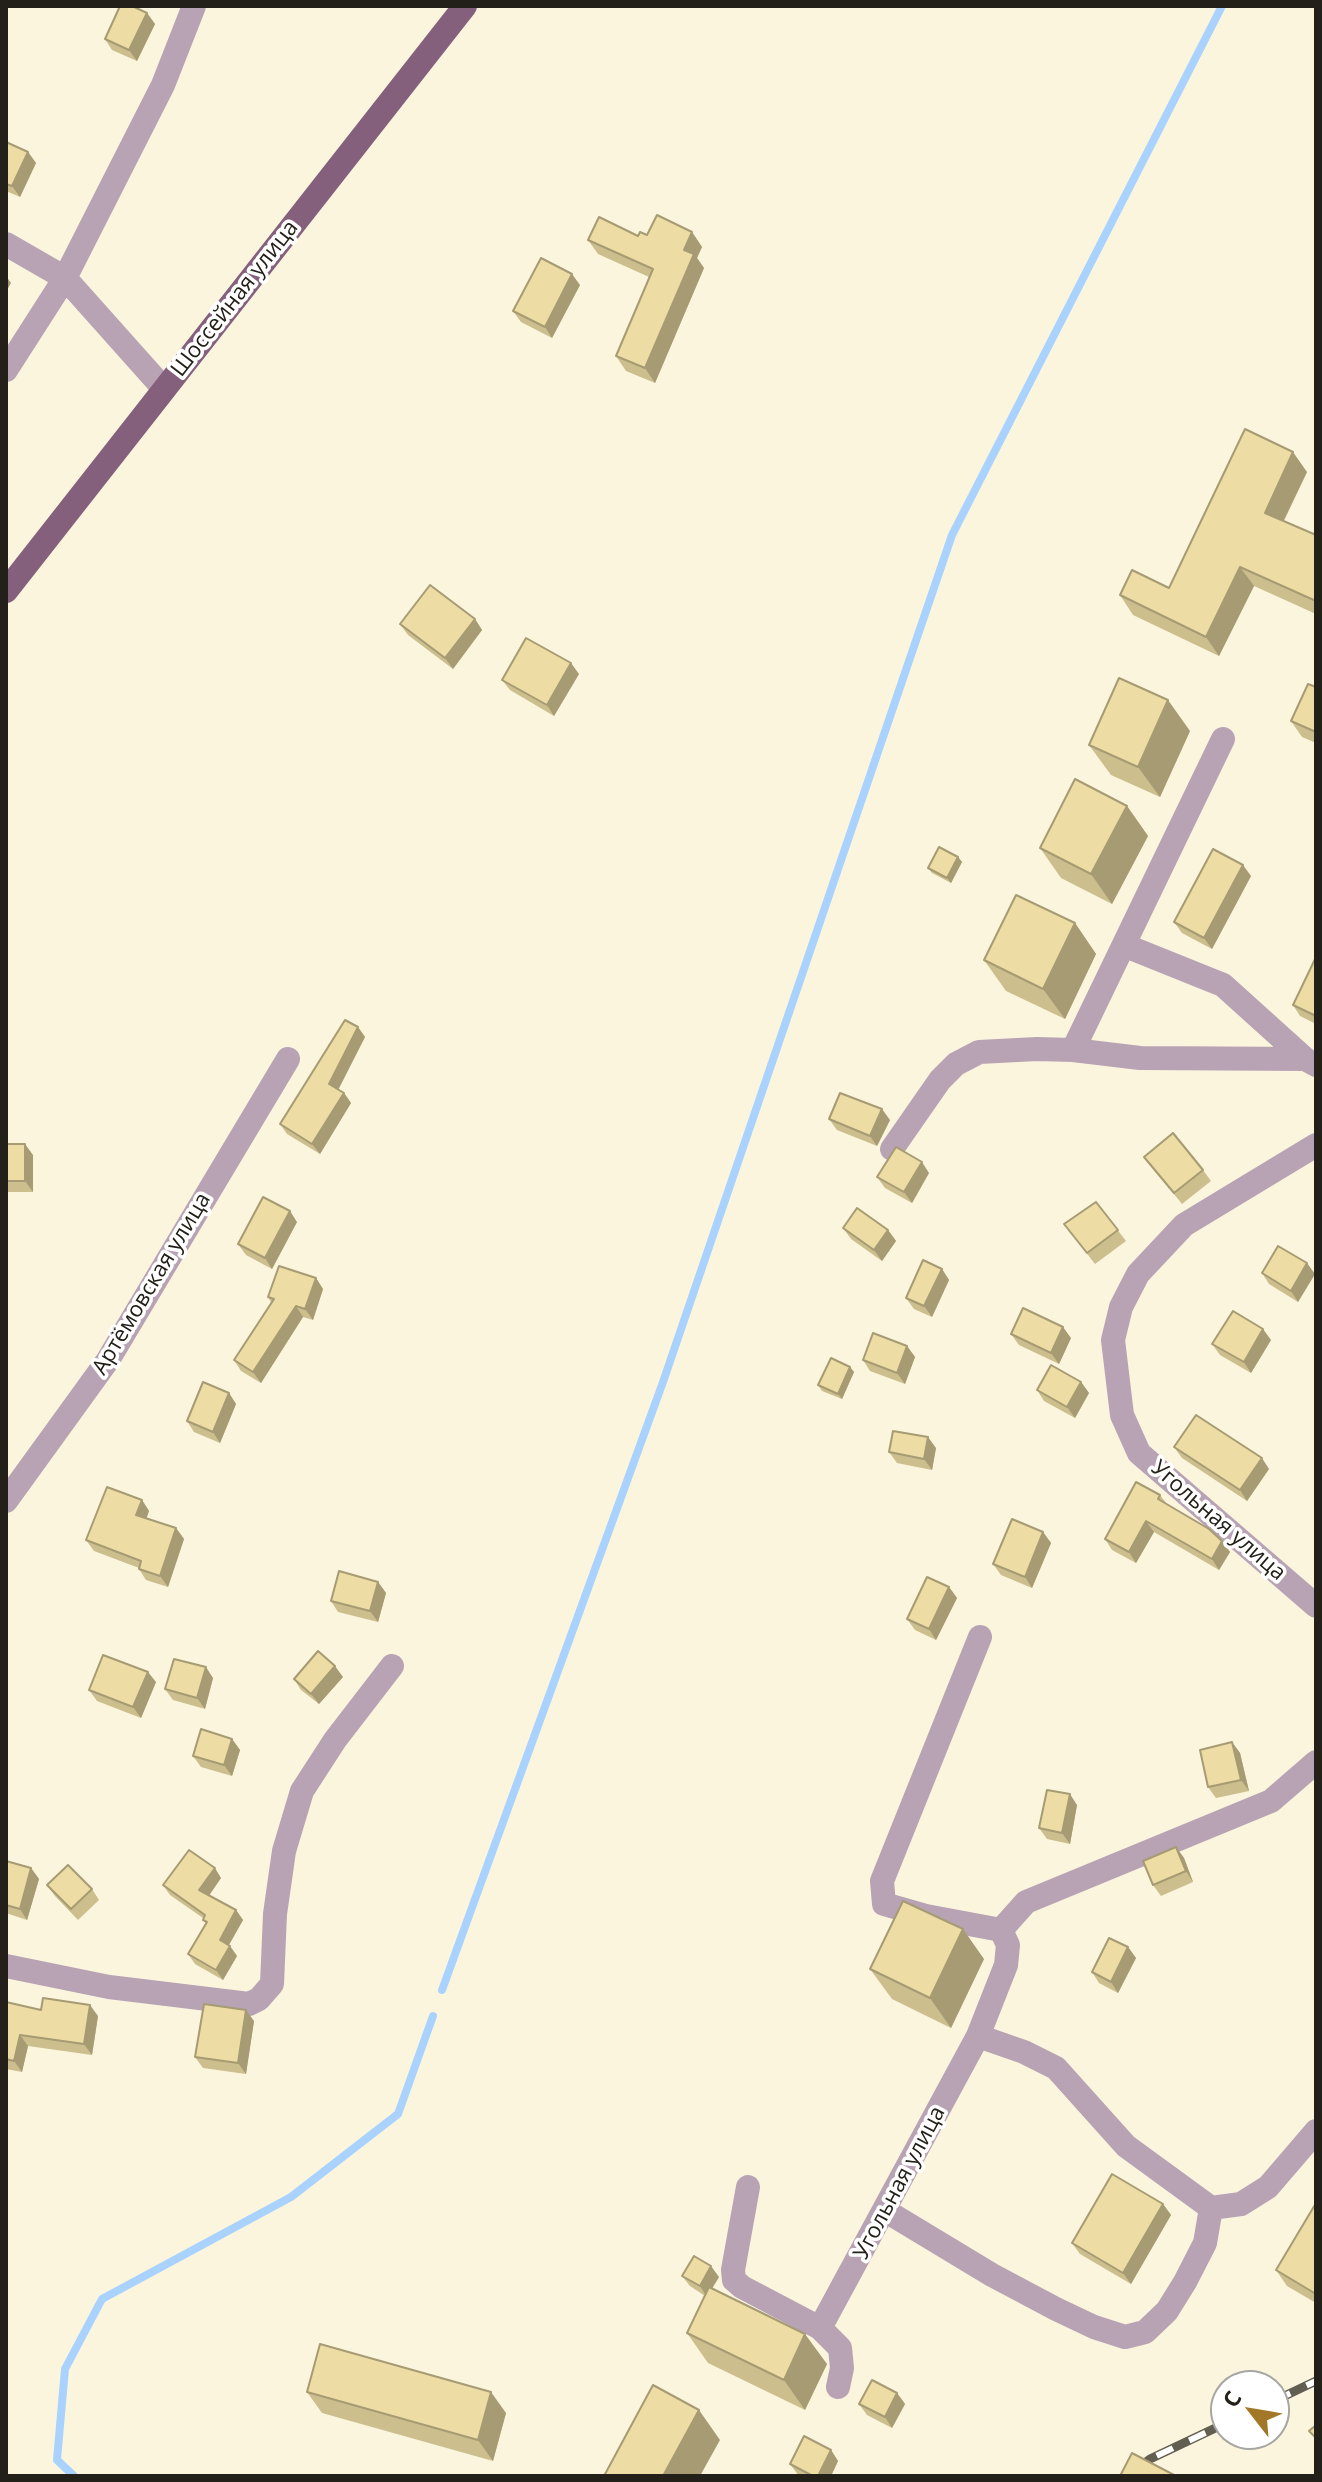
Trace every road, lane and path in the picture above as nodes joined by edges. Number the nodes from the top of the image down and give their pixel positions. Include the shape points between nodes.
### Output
1 (194, 6) edge
2 (465, 6) edge
3 (6, 244) edge
4 (65, 278) junction
5 (6, 370) edge
6 (164, 389) junction
7 (6, 591) edge
8 (1223, 739) dead end
9 (1126, 946) junction
10 (1073, 1050) junction
11 (288, 1059) dead end
12 (1310, 1062) edge
13 (1316, 1145) edge
14 (892, 1149) edge
15 (6, 1501) edge
16 (1316, 1606) edge
17 (980, 1637) dead end
18 (392, 1666) dead end
19 (1316, 1762) edge
20 (1001, 1930) junction
21 (6, 1966) edge
22 (978, 2036) junction
23 (1316, 2131) edge
24 (748, 2187) dead end
25 (1211, 2208) junction
26 (886, 2211) junction
27 (820, 2328) junction
28 (838, 2387) dead end

1 - 4 street via 163,85
2 - 6 main road, Шоссейная улица
3 - 4 street
4 - 5 street
4 - 6 street
6 - 7 main road, Шоссейная улица
8 - 9 street
9 - 10 street
9 - 12 street via 1223,985
10 - 12 street via 1140,1058
10 - 14 street via 979,1052 956,1064
11 - 15 street, Артёмовская улица via 108,1360
13 - 16 street, Угольная улица via 1184,1225 1138,1274 1121,1307 1113,1340 1122,1415 1139,1453
17 - 20 street via 882,1881 884,1904
18 - 21 street via 302,1791 282,1863 272,1984 259,1999 249,2004 109,1987
19 - 20 street via 1271,1801 1026,1902
20 - 22 street, Угольная улица via 1008,1945 1006,1965
22 - 25 street via 1056,2068 1126,2146
22 - 26 street, Угольная улица
23 - 25 street via 1268,2187 1241,2204
24 - 27 street via 734,2280
25 - 26 street via 1205,2243 1167,2311 1145,2332 1125,2337 1056,2309
26 - 27 street, Угольная улица
27 - 28 street via 840,2348

